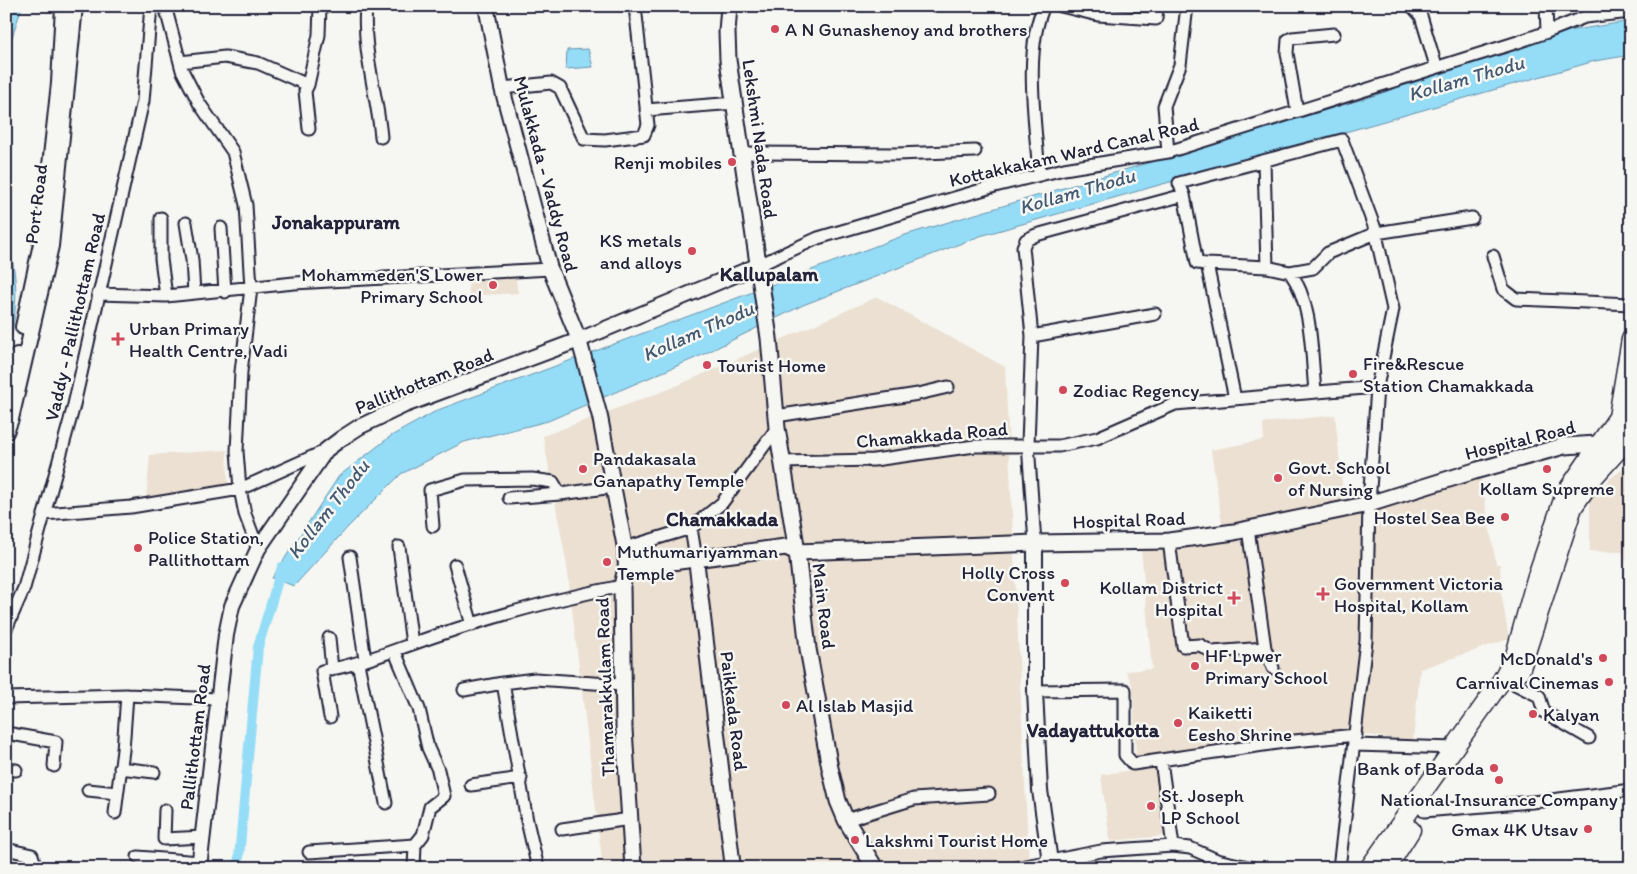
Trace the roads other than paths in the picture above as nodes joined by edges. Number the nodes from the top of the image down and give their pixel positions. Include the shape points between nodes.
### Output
1 (63, 6) edge
2 (74, 6) edge
3 (151, 6) edge
4 (165, 6) edge
5 (320, 6) edge
6 (366, 6) edge
7 (486, 6) edge
8 (635, 6) edge
9 (729, 6) edge
10 (1044, 6) edge
11 (1062, 6) edge
12 (1157, 6) edge
13 (1187, 6) edge
14 (1412, 6) edge
15 (1546, 6) edge
16 (1631, 12) edge
17 (1547, 32) junction
18 (1334, 34) dead end
19 (180, 62) junction
20 (1436, 66) junction
21 (308, 84) junction
22 (502, 88) junction
23 (734, 103) junction
24 (646, 110) junction
25 (1301, 112) junction
26 (309, 129) dead end
27 (381, 136) dead end
28 (975, 151) dead end
29 (1168, 152) junction
30 (742, 153) junction
31 (1264, 161) junction
32 (1039, 174) junction
33 (1184, 195) junction
34 (161, 218) dead end
35 (1472, 218) dead end
36 (186, 224) dead end
37 (221, 228) dead end
38 (1376, 233) junction
39 (1493, 256) dead end
40 (1207, 264) junction
41 (1268, 267) junction
42 (550, 269) junction
43 (760, 271) junction
44 (1290, 272) junction
45 (251, 288) junction
46 (225, 292) junction
47 (194, 293) junction
48 (98, 294) junction
49 (166, 296) junction
50 (1631, 304) edge
51 (1155, 314) dead end
52 (1032, 336) junction
53 (1631, 339) edge
54 (580, 344) junction
55 (948, 387) dead end
56 (1377, 387) junction
57 (6, 388) edge
58 (1315, 391) junction
59 (1235, 399) junction
60 (600, 417) joint
61 (777, 422) junction
62 (6, 432) edge
63 (1629, 442) edge
64 (1603, 443) junction
65 (1028, 444) junction
66 (326, 450) junction
67 (782, 462) junction
68 (614, 487) junction
69 (240, 489) junction
70 (560, 494) junction
71 (509, 498) dead end
72 (1368, 504) junction
73 (44, 514) junction
74 (433, 526) dead end
75 (691, 528) junction
76 (1248, 529) junction
77 (1169, 541) junction
78 (1035, 542) junction
79 (399, 546) dead end
80 (625, 548) junction
81 (258, 549) junction
82 (797, 552) junction
83 (350, 557) dead end
84 (696, 559) junction
85 (455, 565) dead end
86 (626, 568) junction
87 (622, 586) junction
88 (472, 625) junction
89 (6, 630) edge
90 (328, 638) dead end
91 (412, 644) junction
92 (1265, 648) junction
93 (395, 652) junction
94 (362, 662) junction
95 (1273, 668) dead end
96 (332, 670) junction
97 (504, 683) junction
98 (1513, 683) junction
99 (623, 685) junction
100 (464, 690) dead end
101 (1035, 691) junction
102 (127, 695) junction
103 (6, 698) edge
104 (218, 699) junction
105 (330, 717) dead end
106 (6, 733) edge
107 (1589, 738) dead end
108 (1356, 740) junction
109 (1456, 748) junction
110 (1161, 761) junction
111 (54, 766) dead end
112 (120, 768) junction
113 (154, 772) dead end
114 (521, 778) junction
115 (471, 785) dead end
116 (88, 790) dead end
117 (1631, 790) edge
118 (117, 793) junction
119 (989, 794) dead end
120 (386, 803) dead end
121 (165, 810) dead end
122 (1424, 811) junction
123 (115, 814) dead end
124 (630, 819) junction
125 (846, 820) junction
126 (562, 829) dead end
127 (202, 837) junction
128 (415, 845) junction
129 (1173, 846) junction
130 (6, 849) edge
131 (309, 852) dead end
132 (138, 858) dead end
133 (200, 865) edge
134 (1049, 865) edge
135 (36, 868) edge
136 (414, 868) edge
137 (538, 868) edge
138 (633, 868) edge
139 (733, 868) edge
140 (876, 868) edge
141 (1015, 868) edge
142 (1253, 868) edge
143 (1339, 868) edge
144 (1369, 868) edge
145 (1387, 868) edge

1 - 57 street, Port Road via 59,83 42,239 14,367
2 - 62 street, Port Road via 51,246
3 - 48 street, Vaddy - Pallithottam Road via 142,101
4 - 19 street
5 - 21 street via 319,34
6 - 27 street via 368,57
7 - 22 street, Mulakkada - Vaddy Road
8 - 24 street
9 - 23 main road, Lekshmi Nada Road via 728,60
10 - 32 street via 1032,53
11 - 12 street via 1098,15 1156,19
13 - 29 street via 1180,65 1164,106
14 - 20 street via 1421,16
15 - 17 street
16 - 17 street, Kottakkakam Ward Canal Road via 1585,17
17 - 20 street, Kottakkakam Ward Canal Road
18 - 25 street via 1288,40 1287,53
19 - 21 street via 225,57 258,62
19 - 45 street via 199,103 233,152 239,171 246,205
20 - 25 street, Kottakkakam Ward Canal Road
21 - 26 street
22 - 24 street via 551,83 560,88 581,137 587,140 644,136 648,125
22 - 42 street, Mulakkada - Vaddy Road
23 - 24 street
23 - 30 main road, Lekshmi Nada Road
25 - 29 street, Kottakkakam Ward Canal Road
28 - 30 street
29 - 32 street, Kottakkakam Ward Canal Road
30 - 43 main road, Lekshmi Nada Road
31 - 33 street via 1178,184
31 - 38 street via 1335,139 1344,141
31 - 41 street
32 - 43 street, Kottakkakam Ward Canal Road via 818,238
33 - 40 street via 1197,263
33 - 52 street via 1026,240 1023,247
34 - 49 street via 161,259
35 - 38 street
36 - 47 street
37 - 46 street
38 - 44 street via 1328,253 1313,268
38 - 56 street via 1393,309
39 - 50 street via 1503,289 1516,299
40 - 41 street
40 - 59 street
41 - 44 street
42 - 45 street
42 - 54 street, Mulakkada - Vaddy Road
43 - 54 street, Pallithottam Road
43 - 61 main road, Main Road
44 - 58 street via 1300,286 1304,304
45 - 46 street
45 - 69 street via 241,372 237,451
46 - 47 street
47 - 49 street
48 - 49 street
48 - 73 street, Vaddy - Pallithottam Road via 73,408
51 - 52 street
52 - 65 street
53 - 64 main road via 1618,417
54 - 60 street, Mulakkada - Vaddy Road
54 - 66 street, Pallithottam Road via 405,405 359,427
55 - 61 street
56 - 58 street, Chamakkada Road
56 - 72 street
58 - 59 street, Chamakkada Road
59 - 65 street, Chamakkada Road via 1175,404 1097,438 1059,446
60 - 68 street, Thamarakkulam Road
61 - 67 main road, Main Road
61 - 75 street via 722,503
63 - 64 main road, Hospital Road
63 - 98 main road via 1593,478 1573,507 1529,648
64 - 72 main road, Hospital Road via 1546,450
64 - 109 main road via 1565,494 1514,655 1502,680
65 - 67 street, Chamakkada Road via 975,446 874,460
65 - 78 street
66 - 69 street
66 - 81 street, Pallithottam Road
67 - 82 main road, Main Road
68 - 70 street
68 - 80 street, Thamarakkulam Road
69 - 73 street via 131,507
69 - 81 street
70 - 71 street
70 - 74 street via 553,482 532,479 465,480 430,490
72 - 76 main road, Hospital Road
72 - 108 street via 1366,641
73 - 89 street, Vaddy - Pallithottam Road via 24,588
75 - 80 street
75 - 84 street
76 - 77 main road, Hospital Road
76 - 92 street
77 - 78 main road, Hospital Road
77 - 92 street via 1182,646 1200,644 1212,652
78 - 82 main road, Hospital Road
78 - 101 street
79 - 91 street
80 - 86 street, Thamarakkulam Road
81 - 104 street, Pallithottam Road via 232,606
82 - 84 main road, Hospital Road via 786,547
82 - 125 main road, Main Road via 808,649 830,768
83 - 94 street
84 - 86 main road, Hospital Road
84 - 139 street, Paikkada Road
85 - 88 street
86 - 87 main road, Thamarakkulam Road
87 - 88 street via 554,600
87 - 99 main road, Thamarakkulam Road
88 - 91 street
90 - 96 street
91 - 93 street
92 - 95 street
93 - 94 street
93 - 128 street via 419,709 444,796 430,807 423,835
94 - 96 street
94 - 120 street
96 - 105 street via 322,671
97 - 99 street via 535,680
97 - 100 street
97 - 114 street
98 - 107 street via 1539,696 1544,712
98 - 122 main road
99 - 124 main road, Thamarakkulam Road
101 - 110 street via 1125,690 1125,755 1133,764
101 - 134 street via 1040,790
102 - 103 street
102 - 104 street
102 - 112 street
104 - 127 street, Pallithottam Road
106 - 111 street via 56,742
108 - 109 street
108 - 110 street via 1284,742
108 - 143 street
109 - 144 main road
110 - 129 street
112 - 113 street
112 - 118 street
114 - 115 street
114 - 137 street
116 - 118 street
117 - 122 street
118 - 123 street
119 - 125 street via 914,799
121 - 127 street via 164,839
122 - 145 main road
124 - 126 street
124 - 138 main road, Thamarakkulam Road
125 - 140 main road, Main Road
127 - 133 street, Pallithottam Road
128 - 131 street
128 - 136 street
129 - 134 street via 1101,851
129 - 142 street via 1190,848 1217,860
130 - 135 street via 32,855
132 - 133 street
134 - 141 street

